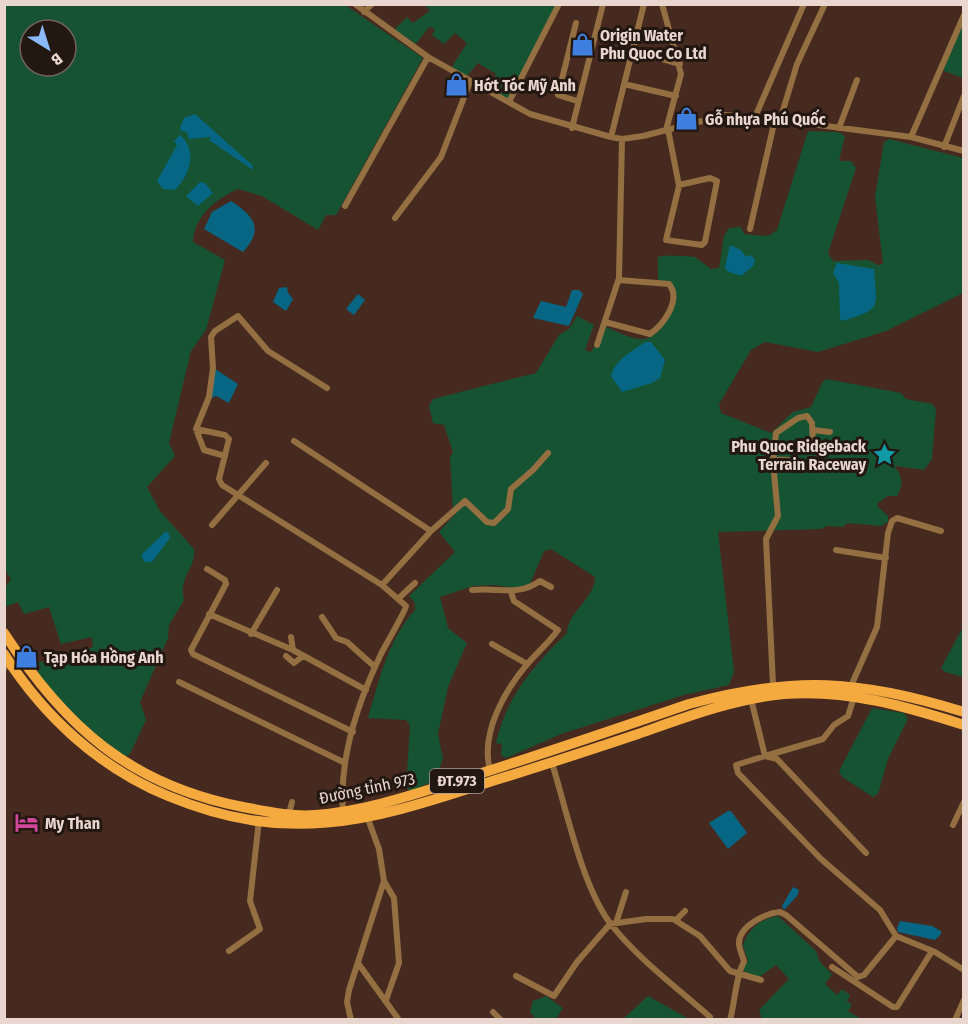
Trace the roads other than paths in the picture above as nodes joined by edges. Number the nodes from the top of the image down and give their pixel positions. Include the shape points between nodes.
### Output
1 (356, 4) edge
2 (372, 4) edge
3 (559, 4) edge
4 (603, 4) edge
5 (644, 4) edge
6 (662, 4) edge
7 (804, 4) edge
8 (825, 4) edge
9 (364, 12) junction
10 (963, 15) edge
11 (576, 23) dead end
12 (633, 51) junction
13 (428, 57) junction
14 (680, 64) junction
15 (857, 80) dead end
16 (470, 82) junction
17 (624, 84) junction
18 (676, 96) junction
19 (963, 96) edge
20 (577, 101) junction
21 (509, 102) junction
22 (755, 117) junction
23 (778, 119) junction
24 (572, 128) junction
25 (839, 128) junction
26 (667, 130) junction
27 (611, 137) junction
28 (910, 137) junction
29 (622, 139) junction
30 (944, 147) junction
31 (963, 151) edge
32 (679, 184) junction
33 (345, 206) dead end
34 (395, 218) dead end
35 (750, 229) dead end
36 (619, 280) junction
37 (605, 322) junction
38 (597, 345) dead end
39 (327, 388) dead end
40 (196, 429) junction
41 (813, 429) junction
42 (830, 432) dead end
43 (294, 441) dead end
44 (813, 445) dead end
45 (548, 453) dead end
46 (225, 456) junction
47 (773, 459) junction
48 (799, 461) dead end
49 (266, 464) dead end
50 (239, 494) junction
51 (212, 525) dead end
52 (430, 531) junction
53 (941, 531) dead end
54 (836, 550) dead end
55 (886, 558) junction
56 (207, 569) dead end
57 (416, 583) dead end
58 (382, 585) junction
59 (551, 587) dead end
60 (278, 590) dead end
61 (472, 590) dead end
62 (511, 592) junction
63 (399, 598) junction
64 (209, 614) junction
65 (322, 617) dead end
66 (4, 633) edge
67 (251, 634) junction
68 (291, 637) dead end
69 (492, 644) dead end
70 (293, 650) junction
71 (286, 656) dead end
72 (303, 656) junction
73 (9, 659) edge
74 (526, 664) junction
75 (375, 667) junction
76 (179, 682) dead end
77 (773, 685) junction
78 (366, 690) junction
79 (852, 692) junction
80 (751, 699) junction
81 (963, 712) edge
82 (963, 725) edge
83 (353, 732) junction
84 (765, 756) junction
85 (345, 763) junction
86 (552, 763) junction
87 (493, 776) junction
88 (292, 801) dead end
89 (963, 802) edge
90 (343, 812) junction
91 (289, 814) junction
92 (368, 819) junction
93 (259, 820) junction
94 (953, 825) dead end
95 (866, 853) dead end
96 (384, 881) junction
97 (626, 892) dead end
98 (685, 911) dead end
99 (676, 920) junction
100 (613, 923) junction
101 (896, 936) junction
102 (229, 951) dead end
103 (932, 951) junction
104 (358, 963) junction
105 (832, 968) dead end
106 (963, 970) edge
107 (738, 973) junction
108 (516, 976) dead end
109 (761, 980) dead end
110 (386, 1000) junction
111 (963, 1000) edge
112 (493, 1012) dead end
113 (710, 1017) dead end
114 (351, 1020) edge
115 (399, 1020) edge
116 (501, 1020) edge
117 (730, 1020) edge
118 (955, 1020) edge

1 - 9 street
2 - 9 street
3 - 21 street
4 - 20 street
5 - 12 street
6 - 14 street
7 - 22 street
8 - 23 street
9 - 13 street
10 - 28 street
11 - 20 street via 558,95
12 - 14 street
12 - 17 street
13 - 16 street
13 - 33 street
14 - 18 street
15 - 25 street
16 - 21 street
16 - 34 street via 441,157
17 - 18 street
17 - 27 street
18 - 26 street
19 - 30 street
20 - 24 street
21 - 24 street via 530,114
22 - 23 street
22 - 26 street via 726,115
23 - 25 street
23 - 35 street
24 - 27 street
25 - 28 street
26 - 29 street
26 - 32 street
27 - 29 street
28 - 30 street
29 - 36 street
30 - 31 street
32 - 32 street via 710,178 717,181 702,245 666,240
36 - 37 street
36 - 37 street via 669,284 673,295 667,319 650,334
37 - 38 street
39 - 40 street via 268,351 238,316 211,338 213,368 209,397
40 - 46 street via 204,450
40 - 46 street via 228,436
41 - 42 street
41 - 44 street
41 - 47 street via 807,416 781,428 776,433
43 - 52 street
45 - 52 street via 511,489 508,509 494,523 487,522 465,501
46 - 50 street via 220,483
47 - 48 street
47 - 77 street via 778,516 766,539
49 - 50 street
50 - 51 street
50 - 58 street
52 - 58 street
53 - 55 street via 895,518 888,532
54 - 55 street
55 - 79 street via 877,627
56 - 64 street via 226,584
57 - 63 street
58 - 63 street
59 - 62 street via 540,581 532,589
60 - 67 street
61 - 62 street via 494,587
62 - 74 street via 514,601 558,630
63 - 75 street via 406,610 394,625
64 - 67 street
64 - 83 street via 191,650 193,654
65 - 75 street via 336,638 347,642
66 - 73 main road, Đường tỉnh 973 / ĐT.973
67 - 70 street
68 - 70 street
69 - 74 street
70 - 72 street
71 - 72 street via 294,663
72 - 78 street
73 - 91 main road, Đường tỉnh 973 / ĐT.973 via 90,737 147,775 213,801
73 - 93 main road, Đường tỉnh 973 / ĐT.973 via 62,726 85,748 119,771 197,808
74 - 87 street via 494,722 486,754
75 - 78 street
76 - 85 street
77 - 79 main road, Đường tỉnh 973 / ĐT.973 via 824,684
77 - 87 main road, Đường tỉnh 973 / ĐT.973 via 689,704
78 - 83 street
79 - 80 main road, Đường tỉnh 973 / ĐT.973
79 - 81 main road, Đường tỉnh 973 / ĐT.973 via 905,695
79 - 82 main road, Đường tỉnh 973 / ĐT.973
79 - 84 street via 848,716 823,739
80 - 84 street
80 - 86 main road, Đường tỉnh 973 / ĐT.973 via 703,711
83 - 85 street
84 - 95 street via 777,759
84 - 101 street via 739,762 735,770 821,859 880,910
85 - 90 street
86 - 87 main road, Đường tỉnh 973 / ĐT.973
86 - 100 street via 584,867
87 - 90 main road, Đường tỉnh 973 / ĐT.973
87 - 92 main road, Đường tỉnh 973 / ĐT.973 via 399,812
88 - 91 street
89 - 94 street
90 - 91 main road, Đường tỉnh 973 / ĐT.973
92 - 93 main road, Đường tỉnh 973 / ĐT.973 via 297,826
92 - 96 street via 379,849
93 - 102 street via 250,901 260,929
96 - 104 street
96 - 110 street via 394,898 399,963
97 - 100 street
98 - 99 street
99 - 100 street
99 - 107 street via 700,936 730,971
100 - 108 street via 577,962 554,996
100 - 113 street via 634,952
101 - 103 street
101 - 107 street via 864,975 858,977 786,915 773,913 742,933 738,942 744,962
103 - 105 street via 896,1007
103 - 106 street
104 - 110 street
104 - 114 street via 347,1002
107 - 109 street
107 - 117 street
110 - 115 street
111 - 118 street
112 - 116 street

